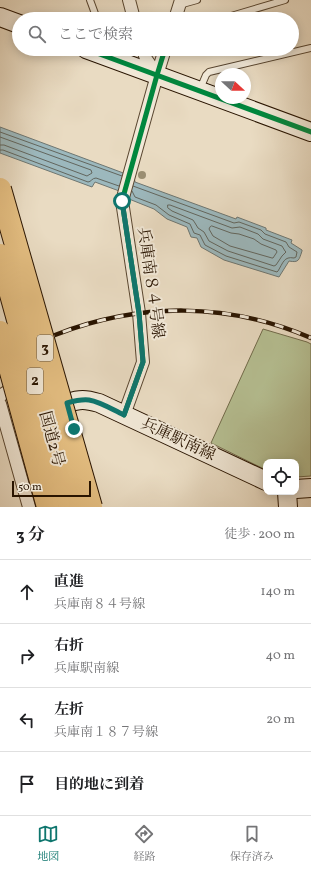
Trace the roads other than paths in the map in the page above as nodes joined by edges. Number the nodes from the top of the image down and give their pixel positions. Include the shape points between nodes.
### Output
1 (90, 0) edge
2 (129, 0) edge
3 (197, 0) edge
4 (286, 0) edge
5 (180, 3) edge
6 (94, 12) edge
7 (132, 12) edge
8 (245, 12) edge
9 (0, 17) edge
10 (12, 21) edge
11 (311, 48) edge
12 (299, 51) edge
13 (113, 56) edge
14 (145, 56) edge
15 (163, 56) edge
16 (277, 56) edge
17 (156, 75) junction
18 (200, 91) junction
19 (311, 132) edge
20 (0, 189) edge
21 (0, 256) edge
22 (0, 332) edge
23 (0, 383) edge
24 (0, 396) edge
25 (67, 403) junction
26 (0, 404) edge
27 (124, 415) junction
28 (263, 480) edge
29 (311, 488) edge
30 (299, 490) edge
31 (287, 495) edge
32 (29, 507) edge
33 (35, 507) edge
34 (48, 507) edge
35 (70, 507) edge
36 (90, 507) edge
37 (98, 507) edge
38 (288, 507) edge

1 - 6 lane
2 - 7 street
3 - 5 lane
4 - 8 lane
9 - 10 street
11 - 12 lane
13 - 17 street
14 - 17 street
15 - 17 street
16 - 18 lane via 209,72
17 - 18 street
17 - 27 street, 兵庫南８４号線 via 122,201 139,313 143,362
18 - 19 street
20 - 36 highway, 3, bridge
21 - 35 highway, 国道2号 / 2, bridge
22 - 34 highway, 国道2号 / 2, bridge
23 - 33 highway
24 - 25 street via 55,362
25 - 27 street, 兵庫駅南線 via 89,400
25 - 37 street
26 - 32 street
27 - 28 street, 兵庫駅南線
29 - 30 street
31 - 38 street

